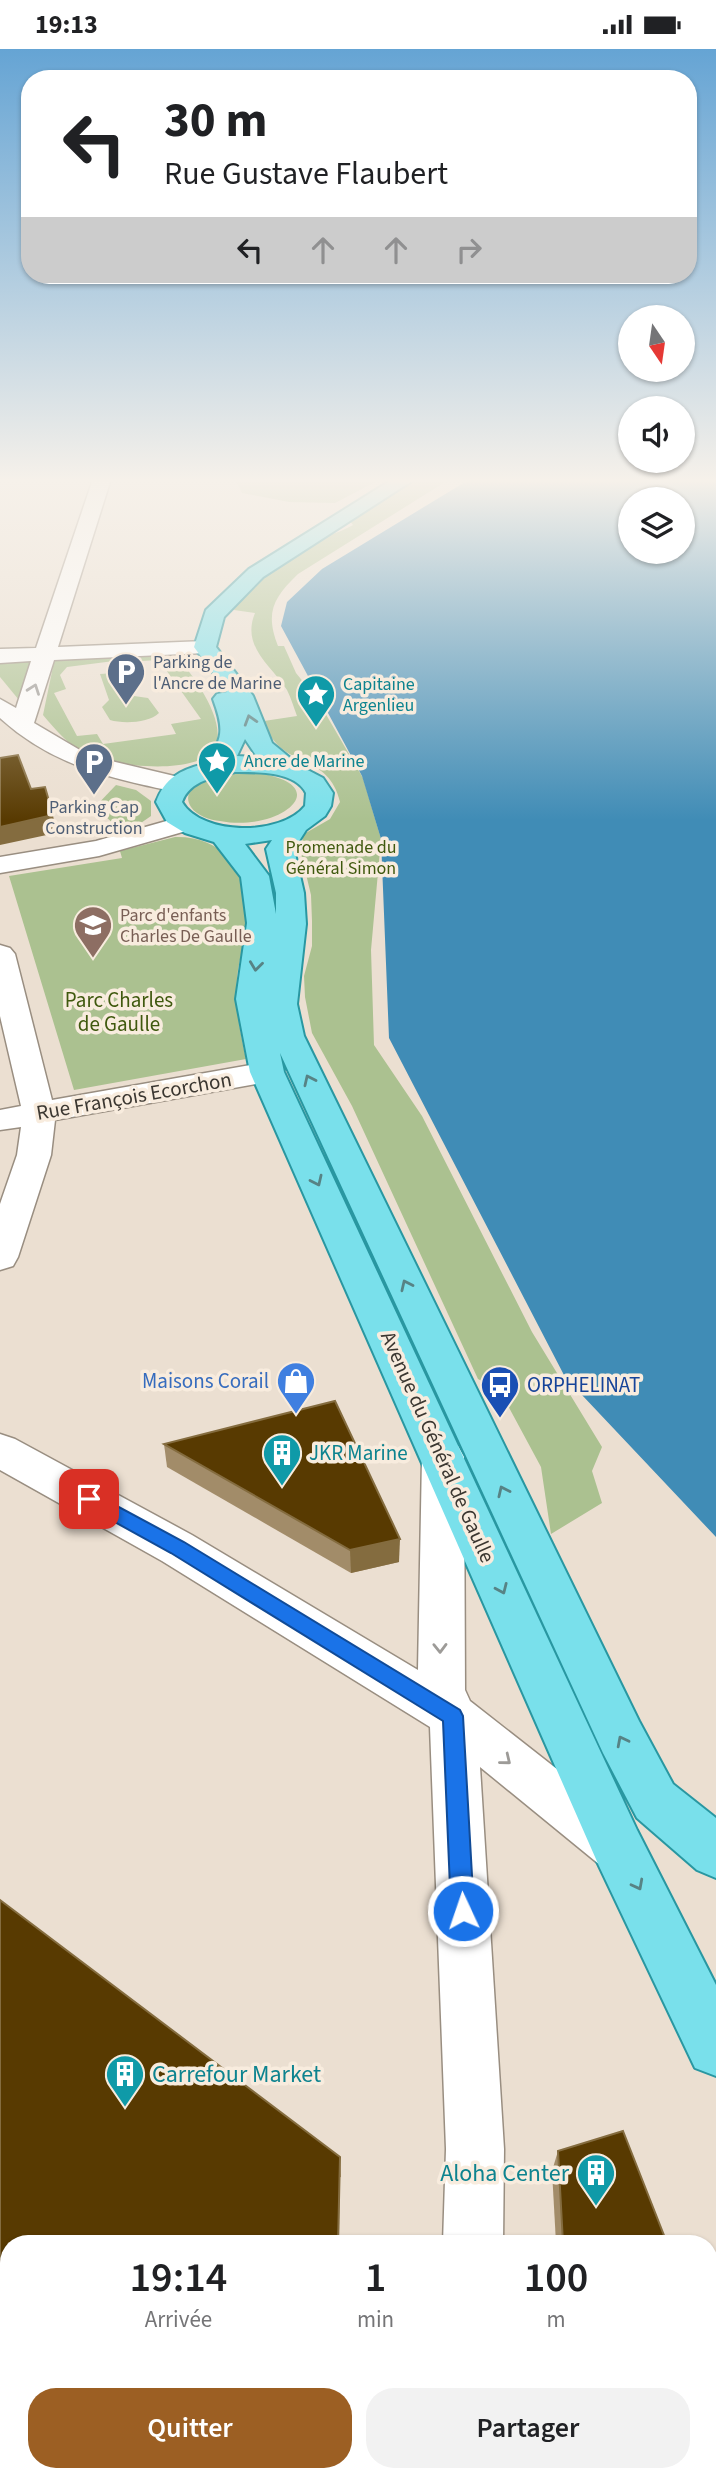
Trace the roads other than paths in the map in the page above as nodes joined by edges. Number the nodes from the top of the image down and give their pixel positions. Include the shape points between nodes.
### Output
1 (66, 592) edge
2 (214, 592) edge
3 (231, 592) edge
4 (200, 644) junction
5 (47, 653) junction
6 (0, 656) edge
7 (0, 706) edge
8 (21, 726) junction
9 (215, 767) junction
10 (291, 771) junction
11 (178, 784) junction
12 (184, 824) junction
13 (296, 825) junction
14 (224, 836) junction
15 (0, 865) edge
16 (0, 954) edge
17 (267, 1072) junction
18 (39, 1112) junction
19 (0, 1120) edge
20 (0, 1257) edge
21 (0, 1450) edge
22 (443, 1457) junction
23 (453, 1716) junction
24 (618, 1848) junction
25 (716, 1852) edge
26 (714, 2025) edge
27 (473, 2235) edge

1 - 5 street
2 - 4 main road via 198,612 208,613
3 - 4 main road
4 - 5 street
4 - 9 main road via 203,676 225,699 236,731 228,752
10 -> 4 main road via 265,755 240,694
5 - 6 street
8 -> 5 street
7 - 8 street
8 - 11 street via 68,758
9 - 10 main road via 255,764
9 - 11 main road
10 - 13 main road via 316,786 320,796 310,816
11 - 12 main road via 167,804
12 - 14 main road
12 - 15 street via 99,848
13 - 14 main road via 250,836
25 -> 13 main road, Avenue du Général de Gaulle via 655,1801 554,1599 288,1037 281,1004 291,924 290,893 281,849
14 -> 17 main road, Avenue du Général de Gaulle via 254,876 260,900 262,923 252,999
16 - 18 street
17 - 18 street, Rue François Ecorchon
17 -> 22 main road, Avenue du Général de Gaulle
18 - 19 street, Rue François Ecorchon
18 - 20 street via 34,1155
21 - 23 street via 177,1548
22 -> 23 street via 441,1691
22 -> 24 main road, Avenue du Général de Gaulle
23 -> 24 street
23 - 27 street via 475,2149
24 -> 26 main road, Avenue du Général de Gaulle

